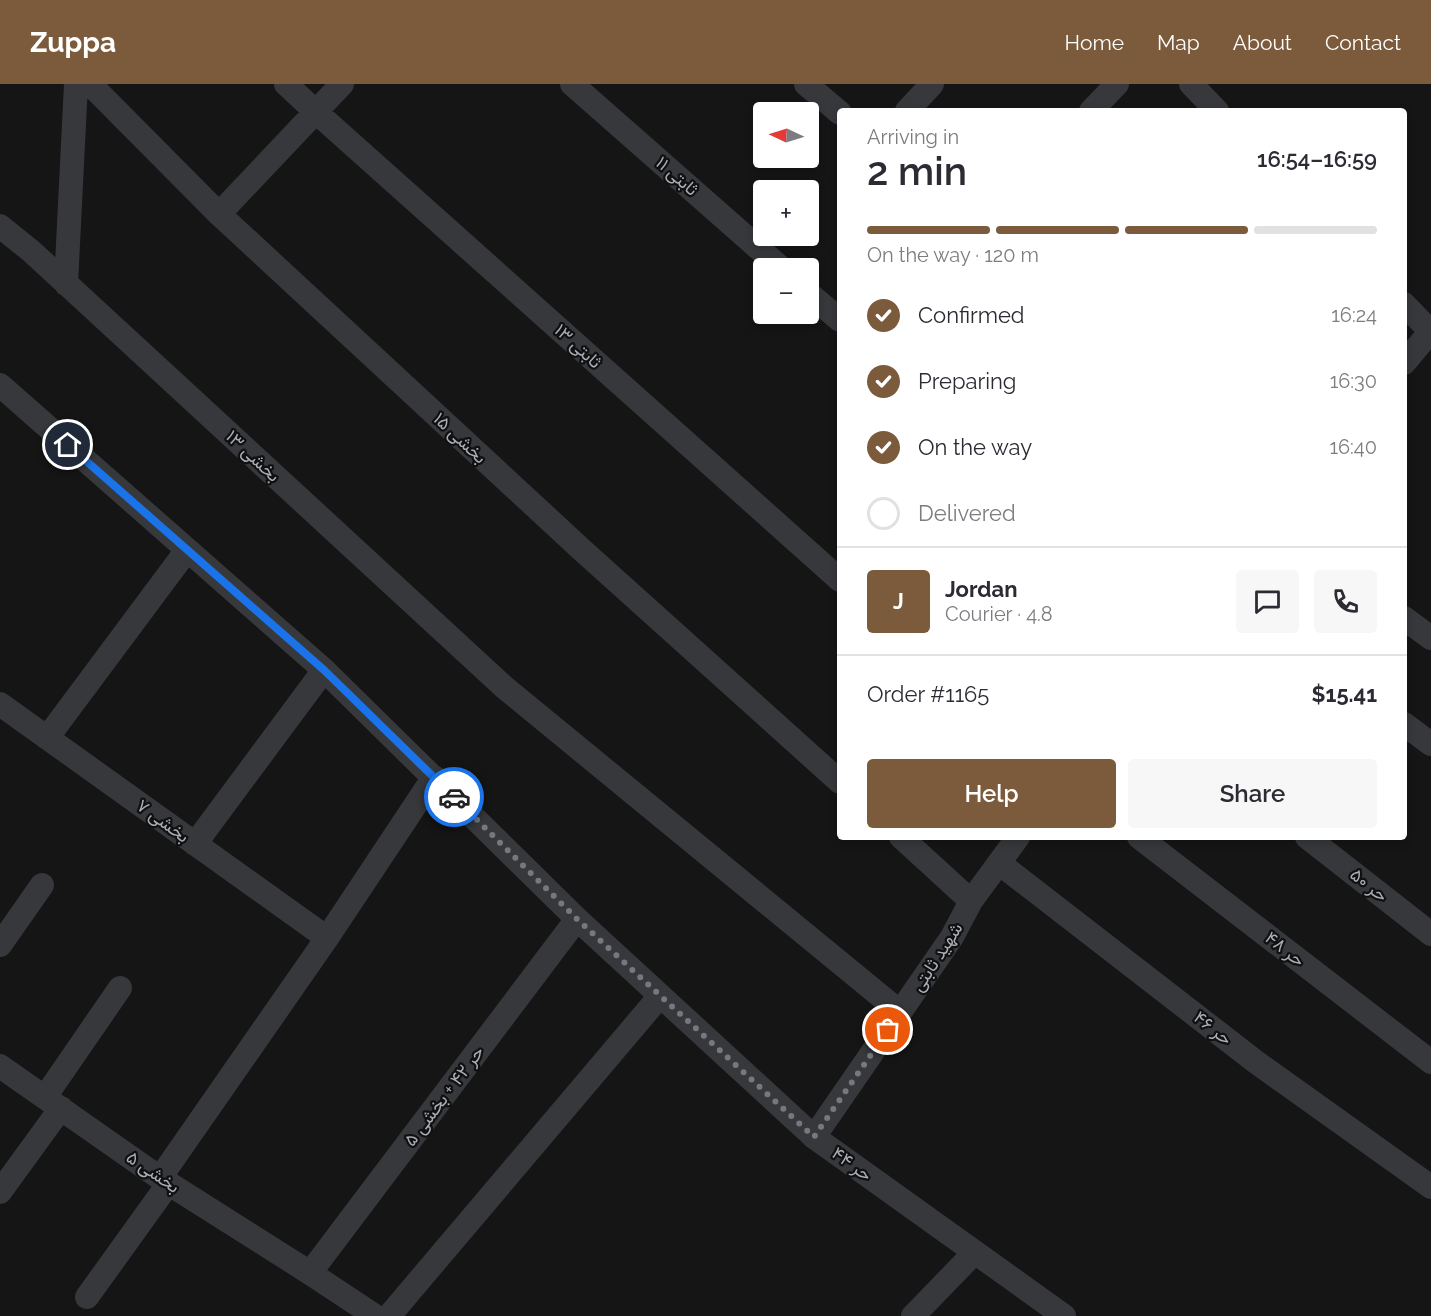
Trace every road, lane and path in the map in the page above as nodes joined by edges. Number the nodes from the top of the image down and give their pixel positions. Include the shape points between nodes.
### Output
1 (76, 84) edge
2 (90, 84) edge
3 (286, 84) edge
4 (342, 84) edge
5 (572, 84) edge
6 (806, 84) edge
7 (932, 84) edge
8 (1117, 84) edge
9 (1191, 84) edge
10 (910, 108) edge
11 (1094, 108) edge
12 (1214, 108) edge
13 (837, 110) edge
14 (316, 112) junction
15 (219, 214) junction
16 (0, 226) edge
17 (770, 258) edge
18 (66, 284) junction
19 (819, 302) edge
20 (1407, 307) edge
21 (837, 317) edge
22 (1431, 331) edge
23 (1407, 359) edge
24 (0, 385) edge
25 (187, 550) junction
26 (837, 577) edge
27 (1407, 620) edge
28 (1431, 638) edge
29 (324, 670) junction
30 (0, 704) edge
31 (1407, 726) edge
32 (47, 738) junction
33 (1431, 744) edge
34 (434, 777) junction
35 (837, 779) edge
36 (904, 840) edge
37 (1016, 840) edge
38 (1143, 840) edge
39 (1311, 840) edge
40 (195, 844) junction
41 (999, 863) junction
42 (42, 885) dead end
43 (971, 901) junction
44 (577, 919) junction
45 (1431, 934) edge
46 (327, 938) junction
47 (0, 945) edge
48 (120, 988) dead end
49 (660, 996) junction
50 (900, 1012) junction
51 (1431, 1062) edge
52 (0, 1066) edge
53 (53, 1103) junction
54 (814, 1137) junction
55 (165, 1180) junction
56 (1431, 1187) edge
57 (0, 1192) edge
58 (975, 1252) junction
59 (310, 1273) junction
60 (87, 1297) dead end
61 (375, 1316) edge
62 (389, 1316) edge
63 (913, 1316) edge
64 (1064, 1316) edge

1 - 18 street
2 - 15 street, بخشی ۱۵
3 - 14 street, ثابتی ۱۳
4 - 14 street
5 - 17 street, ثابتی ۱۱
6 - 13 street
7 - 10 street
8 - 11 street
9 - 12 street
14 - 15 street
14 - 26 street, ثابتی ۱۳
15 - 35 street, بخشی ۱۵
16 - 18 street, بخشی ۱۳
18 - 50 street, بخشی ۱۳ via 504,687
19 - 21 street
20 - 22 street
22 - 23 street
24 - 25 street, حر ۴۴
25 - 29 street, حر ۴۴
25 - 32 street
27 - 28 street
29 - 34 street, حر ۴۴
29 - 40 street
30 - 32 street, بخشی ۷
31 - 33 street
32 - 40 street, بخشی ۷
34 - 44 street, حر ۴۴
34 - 46 street
36 - 43 street
37 - 41 street, شهید ثابتی
38 - 51 street, حر ۴۸
39 - 45 street, حر ۵۰
40 - 46 street, بخشی ۷
41 - 43 street, شهید ثابتی
41 - 56 street, حر ۴۶ via 1256,1062
42 - 47 street
43 - 50 street, شهید ثابتی via 952,937
44 - 49 street, حر ۴۴
44 - 59 street, حر ۴۲ + بخشی ۵
46 - 55 street
48 - 53 street
49 - 54 street, حر ۴۴
49 - 62 street
50 - 54 street, شهید ثابتی
52 - 53 street, بخشی ۵
53 - 55 street, بخشی ۵
53 - 57 street
54 - 58 street, حر ۴۴
55 - 59 street, بخشی ۵
55 - 60 street
58 - 63 street
58 - 64 street, حر ۴۴
59 - 61 street, بخشی ۵

